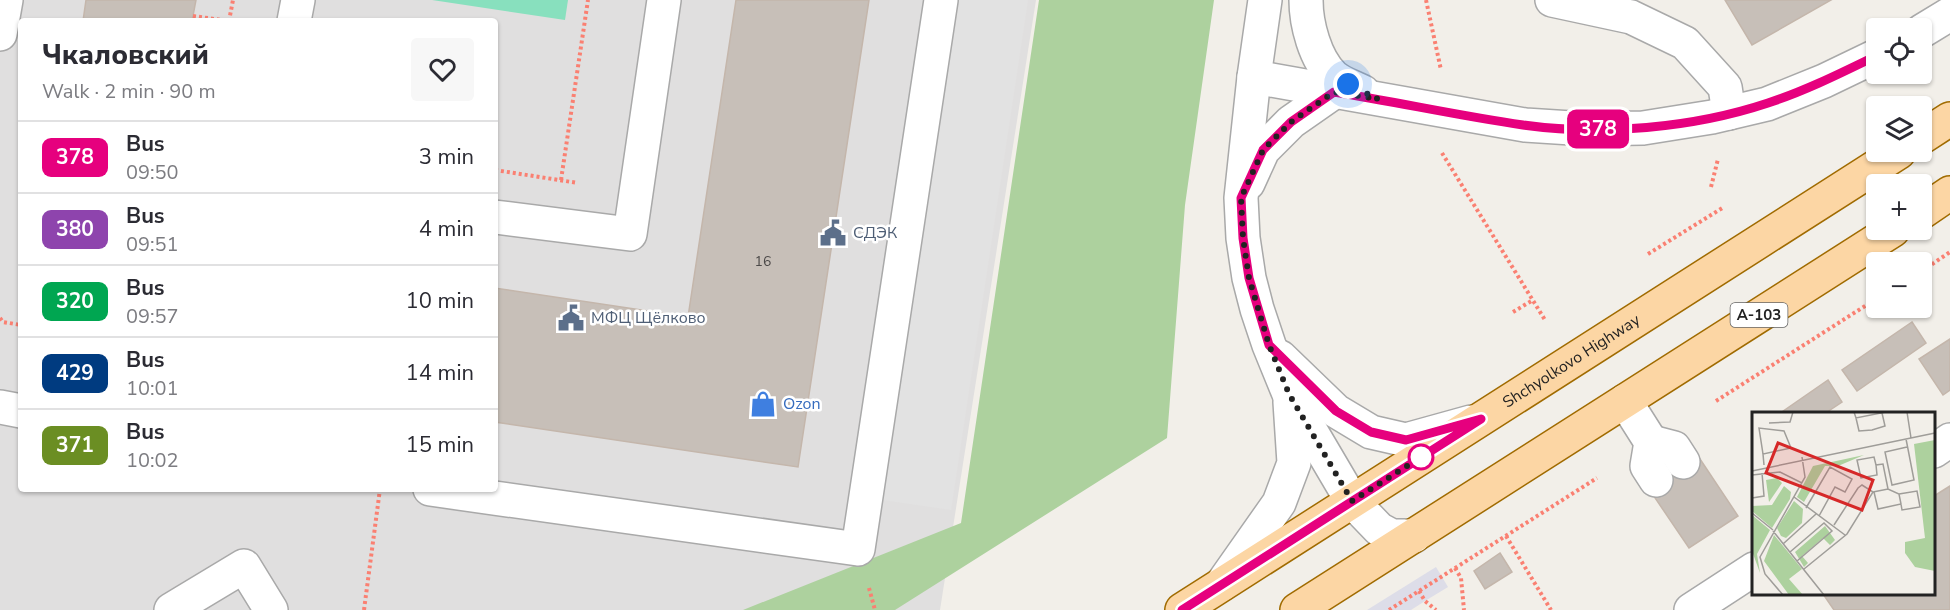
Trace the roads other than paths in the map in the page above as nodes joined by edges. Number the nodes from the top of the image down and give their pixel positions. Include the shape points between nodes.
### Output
1 (6, 0) edge
2 (298, 0) edge
3 (664, 0) edge
4 (941, 0) edge
5 (1265, 0) edge
6 (1305, 0) edge
7 (1552, 0) edge
8 (1950, 14) edge
9 (295, 18) edge
10 (1932, 25) edge
11 (0, 34) edge
12 (1866, 61) edge
13 (1254, 77) junction
14 (1334, 92) junction
15 (1378, 99) junction
16 (1729, 113) junction
17 (1950, 119) edge
18 (1932, 131) edge
19 (1883, 162) edge
20 (1950, 193) edge
21 (1241, 198) junction
22 (1932, 205) edge
23 (498, 217) edge
24 (1877, 240) edge
25 (1269, 345) junction
26 (1289, 394) junction
27 (1625, 401) junction
28 (0, 407) edge
29 (18, 410) edge
30 (1481, 419) junction
31 (1950, 440) edge
32 (1652, 442) junction
33 (1935, 450) edge
34 (1683, 462) dead end
35 (1656, 480) dead end
36 (451, 492) edge
37 (1352, 501) junction
38 (1414, 536) junction
39 (1752, 570) edge
40 (1221, 585) junction
41 (171, 610) edge
42 (271, 610) edge
43 (1182, 610) edge
44 (1297, 610) edge
45 (1691, 610) edge

1 - 11 street
2 - 9 street
3 - 23 street via 630,234
4 - 36 street via 858,549
5 - 13 street
6 - 15 street via 1315,49 1333,77
7 - 16 street via 1631,17 1685,43 1725,87
8 - 10 street
12 - 16 street via 1767,104
13 - 14 street
13 - 21 street
14 - 15 street
14 - 21 street via 1291,122 1263,150
15 - 16 street via 1525,125 1587,129 1643,128
17 - 18 main road
19 - 30 main road, Shchyolkovo Highway
20 - 22 main road
21 - 25 street via 1249,278
24 - 27 main road, А-103
25 - 26 street
25 - 30 street via 1336,411 1371,432 1406,440
26 - 37 street
26 - 40 street via 1294,463 1280,503
27 - 32 street
27 - 38 main road, А-103
28 - 29 street
30 - 37 main road, Shchyolkovo Highway
31 - 33 street
32 - 34 street via 1674,448
32 - 35 street via 1647,466
37 - 38 street via 1379,529 1392,536
37 - 40 main road, Shchyolkovo Highway
38 - 44 main road, А-103
39 - 45 street
40 - 43 main road, Shchyolkovo Highway
41 - 42 street via 244,566

